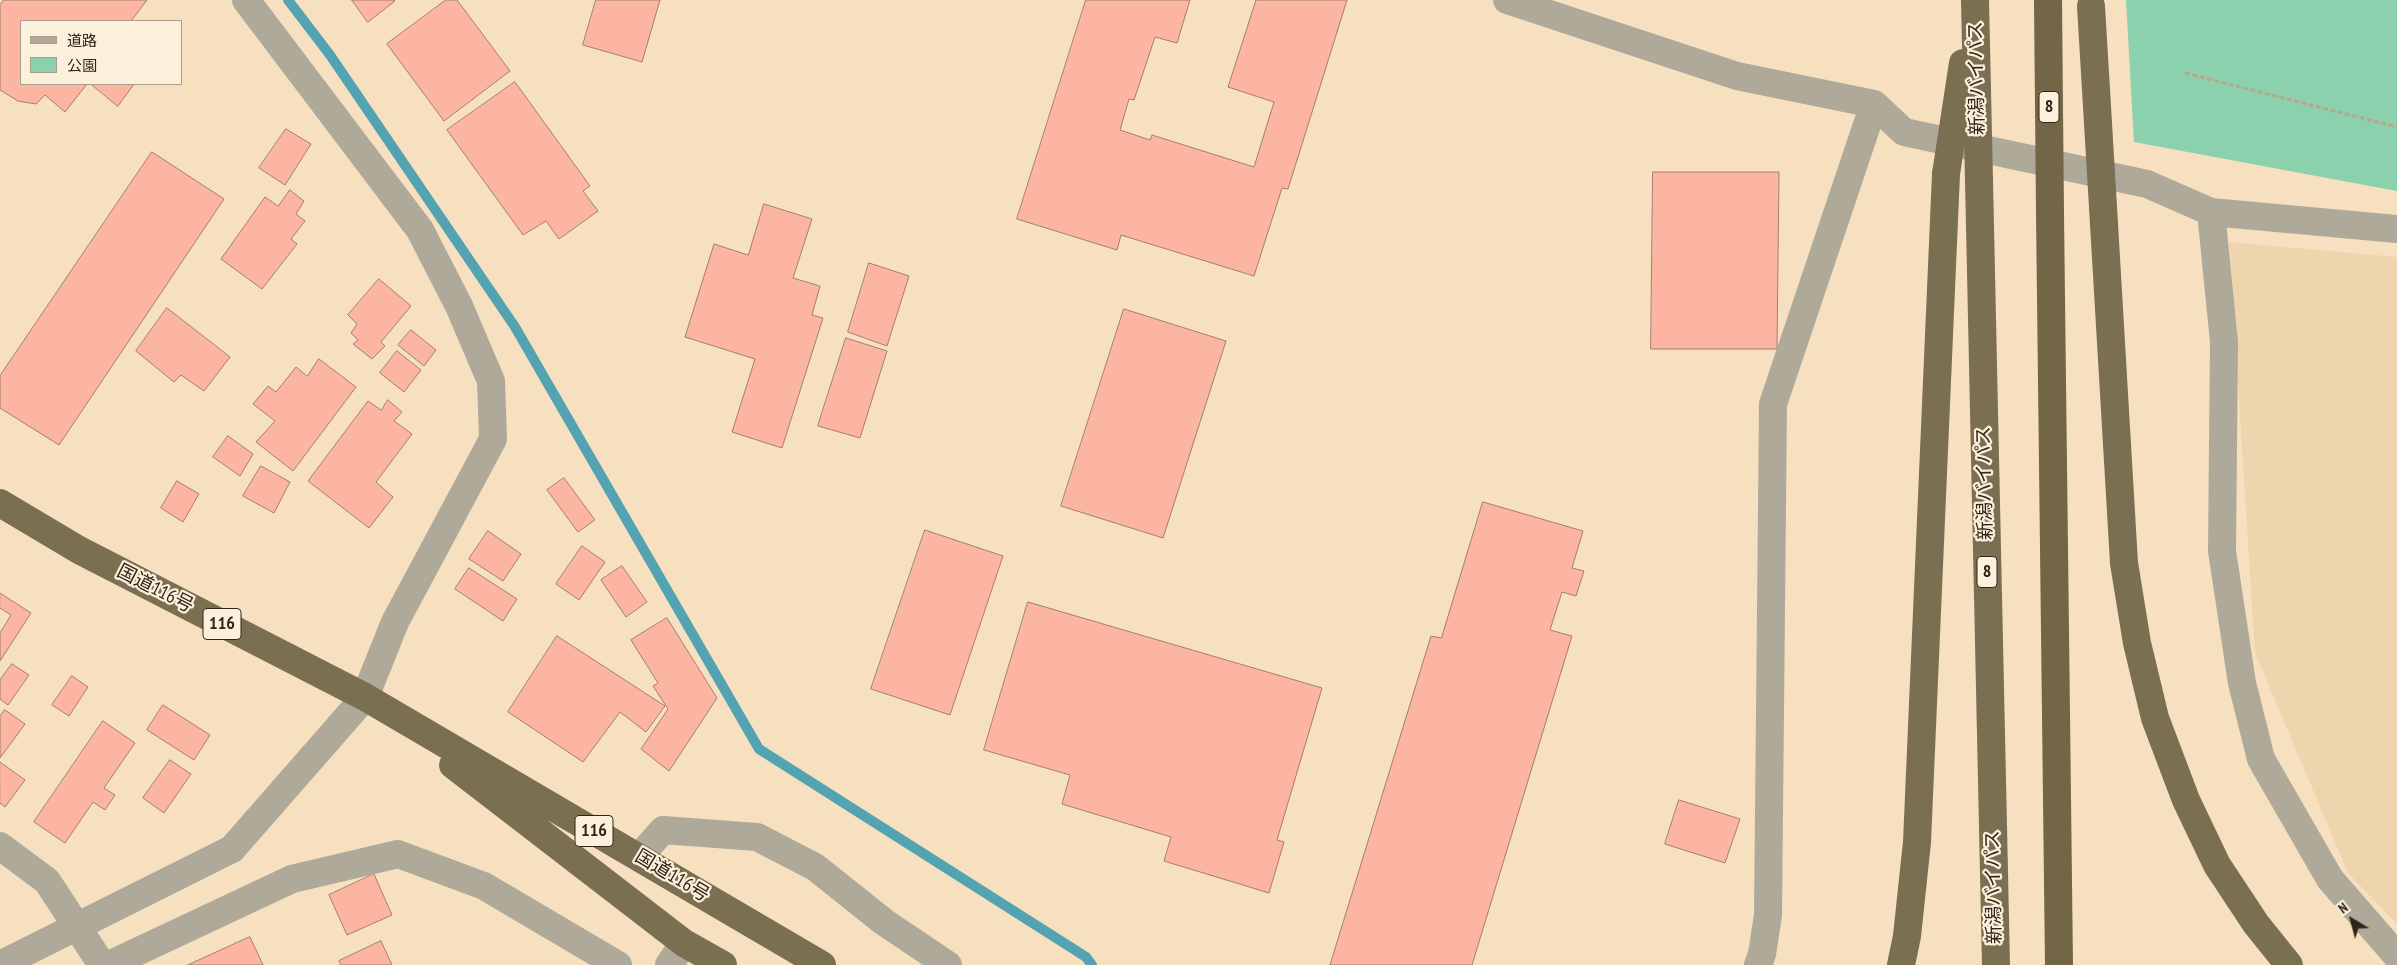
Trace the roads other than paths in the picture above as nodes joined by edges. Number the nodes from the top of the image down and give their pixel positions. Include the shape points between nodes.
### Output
1 (246, 0) edge
2 (1507, 0) edge
3 (1974, 0) edge
4 (2048, 0) edge
5 (2090, 0) edge
6 (1874, 104) junction
7 (2211, 212) junction
8 (2397, 229) edge
9 (0, 503) edge
10 (365, 697) junction
11 (0, 846) edge
12 (639, 857) junction
13 (684, 943) junction
14 (2397, 956) edge
15 (0, 965) edge
16 (102, 965) edge
17 (109, 965) edge
18 (618, 965) edge
19 (669, 965) edge
20 (723, 965) edge
21 (822, 965) edge
22 (948, 965) edge
23 (1758, 965) edge
24 (1902, 965) edge
25 (1996, 965) edge
26 (2059, 965) edge
27 (2289, 965) edge

1 - 10 street via 420,230 459,306 491,381 493,439 395,622
2 - 6 street via 1737,76
3 - 24 highway, bridge via 1946,174 1917,842
3 - 25 highway, 新潟バイパス / 8, bridge
4 - 26 highway, 8, bridge
5 - 27 highway, bridge via 2124,562 2137,643 2155,718 2186,800 2217,865 2256,924
6 - 7 street via 1904,132 2147,184
6 - 23 street via 1773,404 1768,915
7 - 8 street
7 - 14 street via 2224,342 2222,551 2242,683 2261,759 2330,879
9 - 10 highway, 国道116号 / 116 via 79,550
10 - 12 highway, 国道116号 / 116
10 - 13 highway, 国道116号 / 116
10 - 15 street, bridge via 232,849
11 - 16 street via 47,881
12 - 21 highway, 国道116号 / 116
12 - 22 street via 664,830 757,837 815,867 884,922
13 - 19 street
13 - 20 highway, 国道116号 / 116
17 - 18 street via 292,879 398,854 484,886

